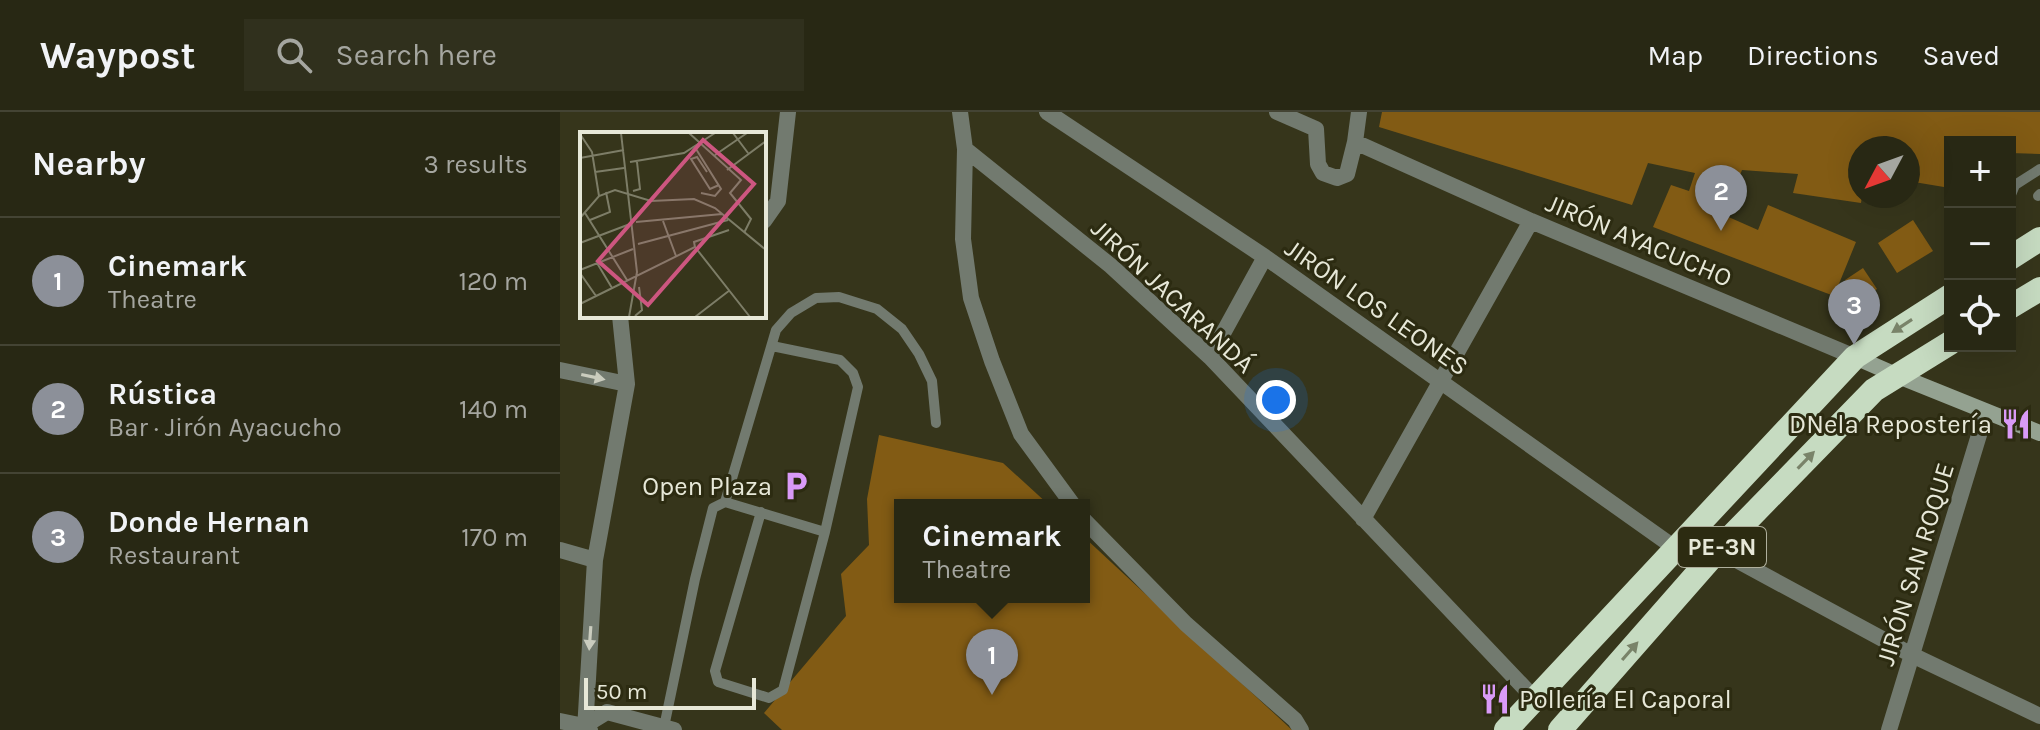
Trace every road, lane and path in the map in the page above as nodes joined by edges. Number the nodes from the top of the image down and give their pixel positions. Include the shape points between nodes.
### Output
1 (788, 112) edge
2 (960, 112) edge
3 (1047, 112) edge
4 (1277, 112) edge
5 (1359, 112) edge
6 (1355, 142) junction
7 (965, 149) junction
8 (2040, 169) edge
9 (2016, 184) edge
10 (766, 218) edge
11 (1531, 221) junction
12 (2040, 239) edge
13 (2016, 254) edge
14 (1265, 257) junction
15 (2040, 289) edge
16 (1944, 300) edge
17 (2016, 303) edge
18 (620, 318) edge
19 (772, 346) junction
20 (1944, 347) edge
21 (1210, 357) junction
22 (1855, 357) junction
23 (560, 370) edge
24 (1896, 375) junction
25 (1440, 380) junction
26 (627, 384) junction
27 (1986, 412) junction
28 (936, 423) dead end
29 (2040, 433) edge
30 (1069, 499) edge
31 (725, 502) junction
32 (761, 512) junction
33 (1363, 519) junction
34 (1090, 526) edge
35 (825, 532) junction
36 (1675, 548) junction
37 (560, 550) edge
38 (1718, 550) junction
39 (595, 560) junction
40 (1912, 655) junction
41 (1535, 699) junction
42 (2040, 716) edge
43 (560, 721) edge
44 (1568, 728) edge
45 (586, 729) edge
46 (669, 729) edge
47 (1301, 730) edge
48 (1506, 730) edge
49 (1889, 730) edge

1 - 10 street via 778,201
2 - 7 street
3 - 14 street, JIRÓN LOS LEONES
4 - 6 street via 1316,129 1323,173 1337,178 1347,174
5 - 6 street
6 - 11 street, JIRÓN AYACUCHO
7 - 21 street, JIRÓN JACARANDÁ via 1111,266
7 - 30 street via 963,239 971,298 1021,434
8 - 9 lane
11 - 22 street, JIRÓN AYACUCHO
11 - 25 street
12 - 13 highway
14 - 21 street
14 - 25 street, JIRÓN LOS LEONES
15 - 17 highway
16 -> 22 highway, PE-3N
18 - 26 street
19 - 28 lane via 776,330 791,313 816,298 839,297 877,309 902,329 919,354 932,381
19 - 31 lane
19 - 35 lane via 840,360 858,387
20 - 24 highway, PE-3N
21 - 33 street, JIRÓN JACARANDÁ
22 - 24 street, JIRÓN AYACUCHO
22 - 36 highway, PE-3N
23 -> 26 street
24 - 27 street, JIRÓN AYACUCHO
38 -> 24 highway, PE-3N via 1874,390
25 - 33 street
25 - 36 street, JIRÓN LOS LEONES
26 - 39 street
27 - 29 street, JIRÓN AYACUCHO
27 - 40 street, JIRÓN SAN ROQUE
31 - 32 lane
31 - 46 lane via 713,508 695,579
32 - 35 lane
32 - 35 lane via 715,671 718,682 769,698 783,690
33 - 41 street, JIRÓN JACARANDÁ
34 - 47 street
36 - 41 highway, PE-3N
37 - 39 street
38 - 40 street
44 -> 38 highway, PE-3N
39 -> 45 street
40 - 42 street
40 - 49 street, JIRÓN SAN ROQUE
41 - 48 highway, PE-3N
43 - 45 street
45 - 46 street via 607,712

